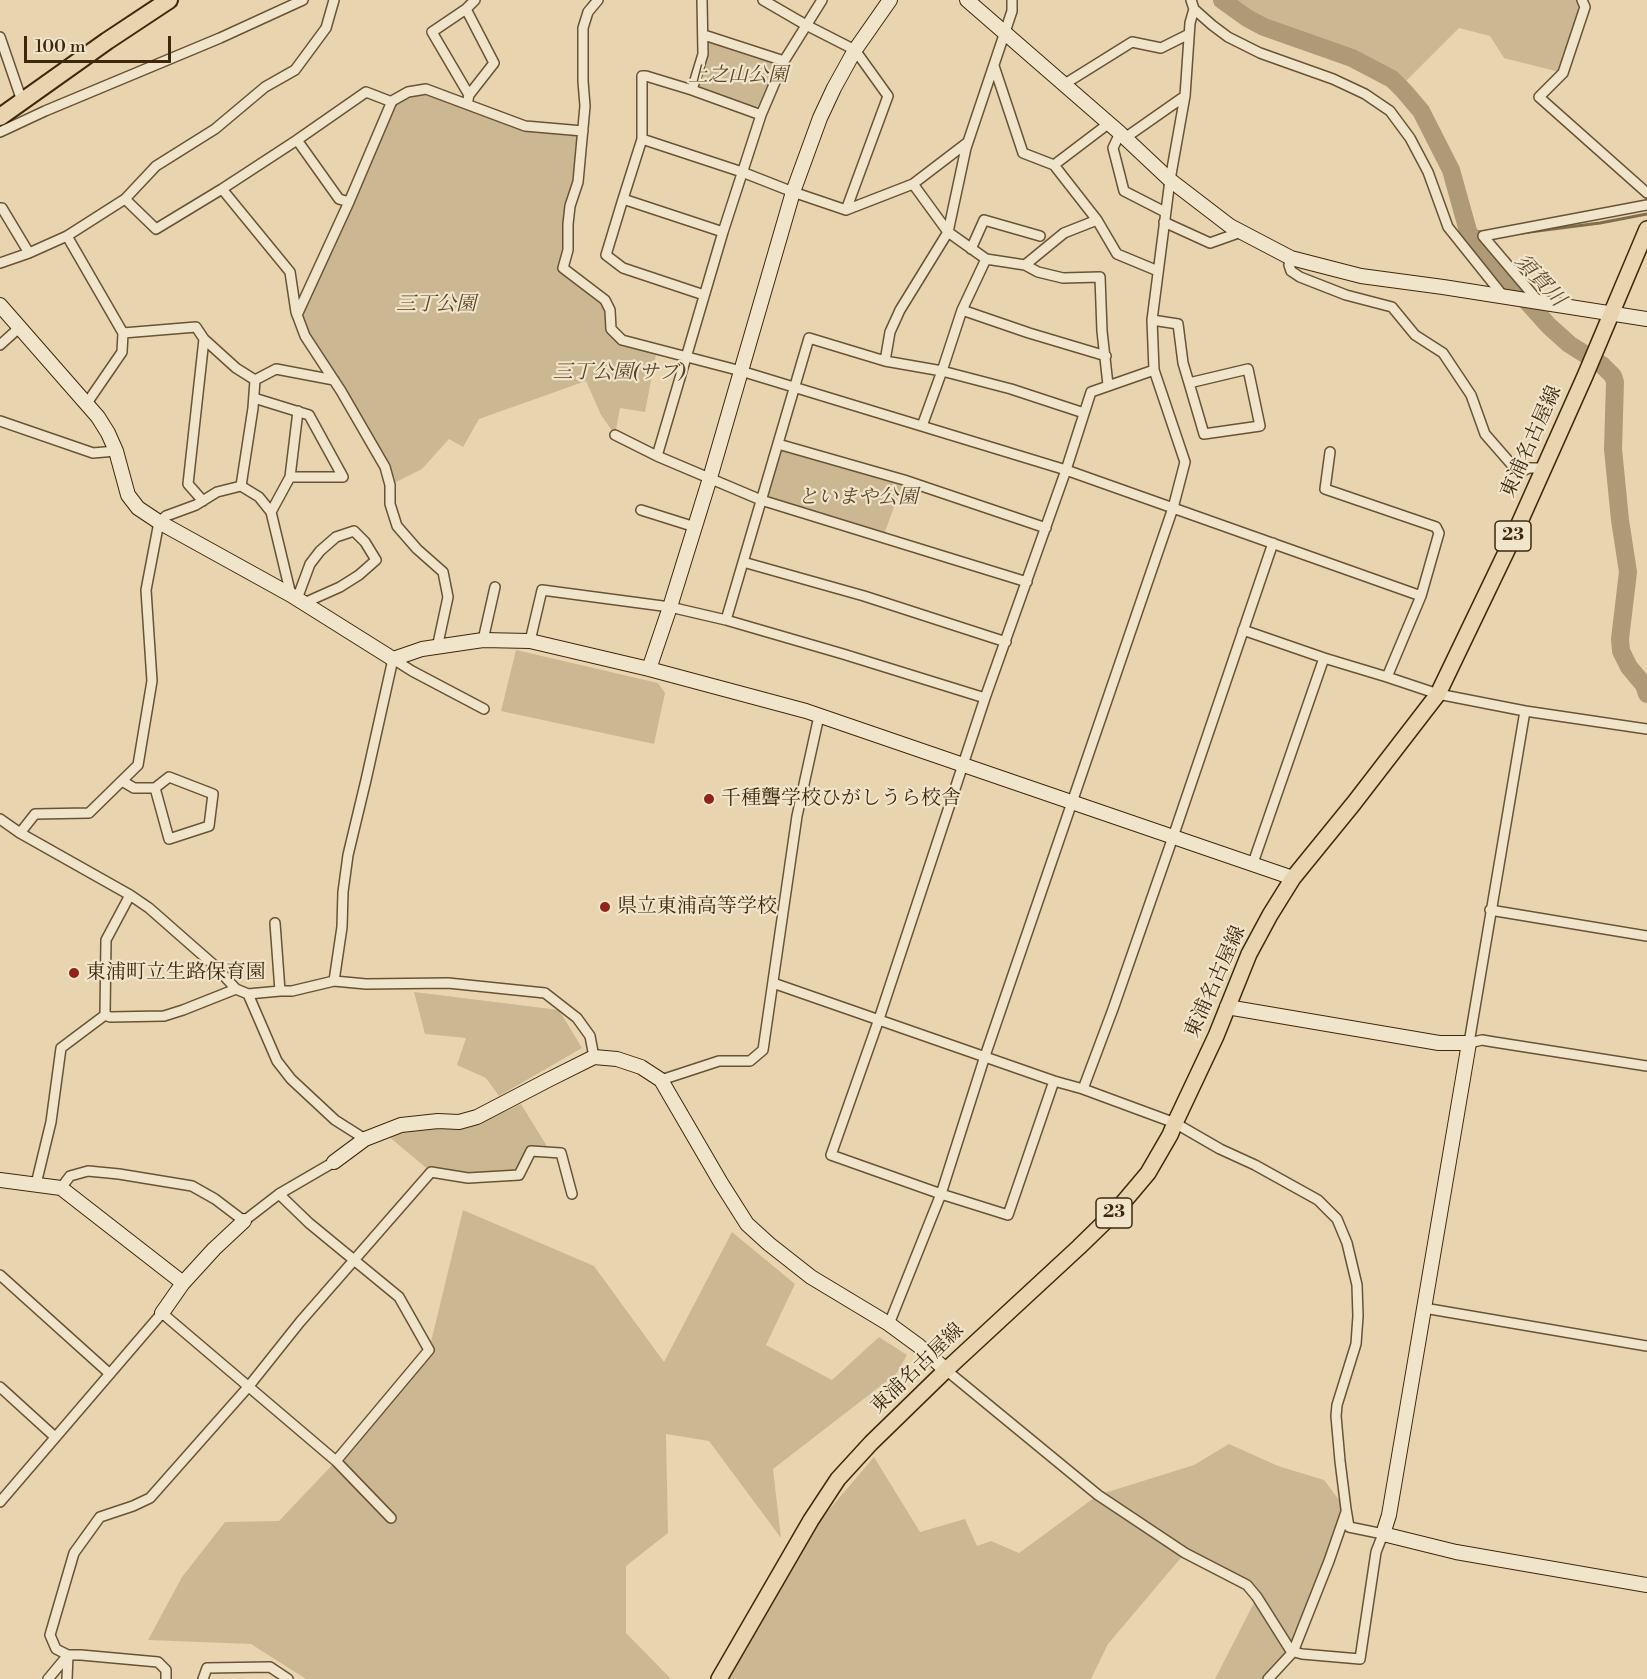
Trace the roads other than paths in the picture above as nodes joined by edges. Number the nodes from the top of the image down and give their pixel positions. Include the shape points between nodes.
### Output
1 (303, 0) edge
2 (334, 0) edge
3 (475, 0) edge
4 (598, 0) edge
5 (702, 0) edge
6 (764, 0) edge
7 (822, 0) edge
8 (890, 0) edge
9 (967, 0) edge
10 (1012, 0) edge
11 (1582, 0) edge
12 (162, 2) edge
13 (1193, 4) edge
14 (466, 9) junction
15 (806, 25) junction
16 (1004, 34) junction
17 (1189, 34) junction
18 (704, 35) junction
19 (0, 37) edge
20 (855, 50) junction
21 (784, 61) junction
22 (994, 66) junction
23 (1063, 85) junction
24 (692, 90) junction
25 (1185, 96) junction
26 (468, 100) junction
27 (22, 101) junction
28 (392, 102) junction
29 (761, 115) junction
30 (0, 117) edge
31 (1108, 124) junction
32 (583, 131) junction
33 (0, 132) edge
34 (1122, 136) junction
35 (642, 139) junction
36 (297, 140) junction
37 (968, 142) junction
38 (1054, 165) junction
39 (742, 172) junction
40 (1170, 180) junction
41 (913, 184) junction
42 (222, 189) junction
43 (793, 192) junction
44 (1647, 193) edge
45 (125, 199) junction
46 (623, 199) junction
47 (349, 202) junction
48 (1647, 205) edge
49 (0, 208) edge
50 (846, 210) junction
51 (1165, 217) junction
52 (1097, 220) junction
53 (1647, 230) edge
54 (723, 232) junction
55 (948, 232) junction
56 (1241, 232) junction
57 (67, 236) junction
58 (1040, 236) dead end
59 (971, 249) junction
60 (29, 253) junction
61 (1291, 258) junction
62 (986, 259) junction
63 (0, 263) edge
64 (1025, 265) junction
65 (1158, 271) junction
66 (704, 295) junction
67 (1504, 297) junction
68 (1540, 303) junction
69 (0, 306) edge
70 (962, 310) junction
71 (1611, 314) junction
72 (297, 315) junction
73 (1647, 319) edge
74 (1152, 320) junction
75 (20, 327) junction
76 (123, 333) junction
77 (204, 339) junction
78 (0, 345) edge
79 (686, 356) junction
80 (1106, 356) junction
81 (885, 361) junction
82 (1154, 370) junction
83 (741, 371) junction
84 (942, 371) junction
85 (255, 380) junction
86 (334, 380) junction
87 (1189, 383) junction
88 (1108, 385) junction
89 (794, 387) junction
90 (254, 398) junction
91 (87, 403) junction
92 (298, 411) junction
93 (1084, 412) junction
94 (0, 421) edge
95 (922, 426) junction
96 (615, 435) dead end
97 (778, 444) junction
98 (116, 451) junction
99 (1330, 452) dead end
100 (657, 456) junction
101 (1543, 468) junction
102 (1066, 470) junction
103 (290, 477) junction
104 (710, 478) junction
105 (241, 486) junction
106 (761, 500) junction
107 (203, 501) junction
108 (1173, 508) junction
109 (641, 510) dead end
110 (271, 512) junction
111 (159, 522) junction
112 (695, 527) junction
113 (1046, 528) junction
114 (1273, 543) junction
115 (743, 561) junction
116 (1027, 582) junction
117 (495, 587) dead end
118 (1421, 596) junction
119 (297, 599) junction
120 (670, 607) junction
121 (726, 620) junction
122 (1243, 630) junction
123 (483, 640) junction
124 (530, 641) junction
125 (1006, 642) junction
126 (437, 648) junction
127 (1324, 658) junction
128 (393, 659) junction
129 (649, 669) junction
130 (1387, 677) junction
131 (1438, 694) junction
132 (985, 699) junction
133 (484, 709) dead end
134 (1525, 711) junction
135 (819, 716) junction
136 (1647, 729) edge
137 (963, 766) junction
138 (122, 781) junction
139 (155, 788) junction
140 (1071, 802) junction
141 (0, 819) edge
142 (20, 833) junction
143 (1173, 837) junction
144 (1253, 863) junction
145 (1293, 878) junction
146 (129, 895) junction
147 (1490, 910) junction
148 (275, 923) dead end
149 (1647, 936) edge
150 (334, 981) junction
151 (773, 983) junction
152 (236, 990) junction
153 (280, 991) junction
154 (248, 994) junction
155 (1227, 1007) junction
156 (105, 1015) junction
157 (879, 1019) junction
158 (1469, 1043) junction
159 (985, 1056) junction
160 (594, 1058) junction
161 (1647, 1066) edge
162 (661, 1080) junction
163 (1054, 1081) junction
164 (1083, 1089) junction
165 (1175, 1122) junction
166 (365, 1138) junction
167 (334, 1162) joint
168 (0, 1180) edge
169 (36, 1184) junction
170 (61, 1188) junction
171 (279, 1194) junction
172 (572, 1194) dead end
173 (941, 1194) junction
174 (244, 1221) junction
175 (354, 1261) junction
176 (0, 1275) edge
177 (183, 1283) junction
178 (1424, 1308) junction
179 (162, 1313) junction
180 (890, 1324) junction
181 (1647, 1346) edge
182 (946, 1370) junction
183 (110, 1374) junction
184 (249, 1386) junction
185 (0, 1387) edge
186 (55, 1437) junction
187 (336, 1461) junction
188 (1, 1497) edge
189 (1346, 1509) junction
190 (391, 1518) dead end
191 (1383, 1534) junction
192 (1647, 1585) edge
193 (1293, 1652) junction
194 (68, 1655) junction
195 (48, 1679) edge
196 (67, 1679) edge
197 (166, 1679) edge
198 (203, 1679) edge
199 (288, 1679) edge
200 (719, 1679) edge
201 (1268, 1679) edge

1 - 33 street
2 - 45 street via 326,28 295,70 265,87 215,129 156,166
3 - 14 street
4 - 32 street via 588,12 583,28
5 - 18 street
6 - 15 street
7 - 15 street
8 - 20 street
9 - 16 street
10 - 16 street
11 - 44 street via 1585,7 1563,73 1539,97
12 - 27 highway
13 - 17 street
13 - 67 street via 1228,37 1333,79 1390,111 1428,172 1448,227
14 - 26 street via 494,63
14 - 26 street via 432,32
15 - 20 street
15 - 21 street
16 - 22 street
16 - 23 street
17 - 23 street via 1161,48 1132,42
17 - 25 street
18 - 21 street
18 - 24 street via 703,54
19 - 27 street
20 - 43 street via 820,118
20 - 50 street via 888,96
21 - 29 street
22 - 37 street
22 - 38 street via 1023,153
23 - 31 street
24 - 29 street
24 - 35 street via 642,76
25 - 34 street
25 - 40 street
26 - 28 street via 426,89 408,92
26 - 32 street via 525,126
27 - 30 highway
28 - 36 street via 366,92
28 - 47 street
29 - 39 street
31 - 34 street
31 - 38 street
32 - 79 street via 563,268 605,300 611,329 622,340
34 - 40 street
34 - 51 street via 1113,148 1124,191
35 - 39 street
35 - 46 street
36 - 42 street
36 - 47 street via 339,199
37 - 41 street
37 - 55 street
38 - 52 street
39 - 43 street
39 - 54 street
40 - 51 street
40 - 56 street
41 - 50 street
41 - 55 street
42 - 45 street via 156,229
42 - 72 street via 290,272
43 - 50 street
43 - 83 street
45 - 57 street
46 - 54 street
46 - 66 street via 606,255 623,268
47 - 72 street
48 - 68 street via 1483,236
49 - 60 street
51 - 56 street via 1210,243
51 - 65 street
52 - 64 street via 1064,233
52 - 65 street via 1117,254
53 - 71 main road, 東浦名古屋線 / 23
54 - 66 street
55 - 59 street
55 - 81 street via 900,310
56 - 61 street
57 - 60 street
57 - 76 street
58 - 59 street via 984,220
59 - 62 street
60 - 63 street
61 - 67 street via 1361,276
61 - 101 street via 1288,265 1300,277 1392,307 1415,335 1443,353 1471,395 1485,434 1519,473
62 - 64 street
62 - 70 street
64 - 80 street via 1063,278 1100,277
65 - 74 street
66 - 79 street
67 - 68 street
68 - 71 street
69 - 75 street
70 - 80 street
70 - 84 street
71 - 73 street
71 - 101 main road, 東浦名古屋線 / 23
72 - 86 street via 305,336
74 - 82 street
74 - 87 street via 1178,324
75 - 78 street
75 - 91 street
76 - 77 street via 196,327
76 - 91 street via 122,352
77 - 85 street
77 - 107 street via 188,484
79 - 83 street
79 - 100 street
80 - 88 street
81 - 84 street
81 - 89 street via 808,338
82 - 88 street
82 - 108 street via 1185,462
83 - 89 street
83 - 104 street
84 - 93 street
84 - 95 street
85 - 86 street via 276,369
85 - 90 street
86 - 126 street via 385,467 397,526 443,572 448,597
87 - 87 street via 1204,434 1260,426 1248,369
88 - 93 street via 1091,392
89 - 95 street
89 - 97 street
90 - 92 street
90 - 105 street
91 - 98 street via 99,417
92 - 103 street
92 - 103 street via 309,415 343,477
93 - 102 street
94 - 98 street via 93,453
95 - 102 street
96 - 100 street
97 - 106 street
97 - 113 street via 904,480
98 - 111 street via 128,495 138,508
99 - 118 street via 1325,489 1436,527 1439,533
100 - 104 street
101 - 131 main road, 東浦名古屋線 / 23
102 - 108 street
102 - 113 street
103 - 110 street
104 - 106 street
104 - 112 street
105 - 107 street via 217,492
105 - 110 street via 259,497
106 - 115 street
106 - 116 street
107 - 111 street
108 - 114 street
108 - 140 street
109 - 112 street
110 - 119 street
111 - 119 street
111 - 138 street via 146,590 152,681 138,765
112 - 120 street
113 - 116 street
114 - 118 street
114 - 122 street
115 - 121 street
115 - 125 street
116 - 125 street
117 - 123 street
118 - 130 street
119 - 119 street via 340,587 359,575 376,560 365,542 354,531 336,537 320,550 310,564
119 - 128 street
120 - 121 street
120 - 124 street via 542,590
120 - 129 street
121 - 132 street
122 - 127 street
122 - 143 street
123 - 124 street
123 - 126 street
124 - 129 street
125 - 132 street
126 - 128 street
127 - 130 street
127 - 144 street
128 - 133 street
128 - 150 street via 348,855
129 - 135 street
130 - 131 street
131 - 134 street
131 - 145 main road, 東浦名古屋線 / 23
132 - 137 street
134 - 136 street
134 - 147 street
135 - 137 street
135 - 151 street via 797,816
137 - 140 street
137 - 157 street
138 - 139 street via 134,788
138 - 142 street via 89,813 35,814
139 - 139 street via 169,839 209,826 213,794 169,777
140 - 143 street
140 - 159 street
141 - 142 street
142 - 146 street
143 - 144 street
143 - 164 street
144 - 145 street
145 - 155 main road, 東浦名古屋線 / 23 via 1249,954
146 - 152 street via 215,966
146 - 156 street via 106,940
147 - 149 street
147 - 158 street
148 - 153 street
150 - 153 street
150 - 160 street via 448,983 545,993 577,1018 590,1036
151 - 157 street
151 - 162 street via 763,1050 750,1061 719,1061
152 - 154 street
152 - 156 street via 164,1016
153 - 154 street
154 - 166 street via 277,1061 291,1079 335,1120
155 - 158 street via 1439,1043
155 - 165 main road, 東浦名古屋線 / 23
156 - 169 street via 61,1048 51,1122
157 - 159 street
157 - 173 street via 831,1155
158 - 161 street via 1482,1040
158 - 178 street
159 - 163 street
159 - 173 street
160 - 162 street via 617,1059
160 - 166 street via 477,1118 401,1125
162 - 180 street via 747,1224 811,1277
163 - 164 street
163 - 173 street via 1008,1215
164 - 165 street
165 - 182 main road, 東浦名古屋線 / 23 via 1148,1173 1116,1211
165 - 189 street via 1318,1200 1337,1220 1357,1285 1358,1316 1356,1344 1336,1416
166 - 167 street
167 - 171 street
168 - 169 street
169 - 170 street
170 - 174 street via 70,1176 88,1171 192,1186
170 - 177 street
171 - 174 street
171 - 175 street
172 - 175 street via 561,1153 531,1151 519,1175 468,1178 431,1172
173 - 180 street
174 - 177 street
175 - 184 street
175 - 187 street via 399,1297 429,1350
176 - 183 street
177 - 179 street
178 - 181 street
178 - 191 street
179 - 183 street
179 - 184 street
180 - 182 street
182 - 193 street via 1098,1495 1185,1553 1247,1585
182 - 200 main road, 東浦名古屋線 / 23 via 838,1479
183 - 186 street
184 - 187 street
184 - 194 street via 150,1498 100,1517 77,1547 50,1635 56,1649
185 - 186 street
186 - 188 street
187 - 190 street
189 - 191 street via 1349,1527
189 - 193 street
191 - 192 street via 1456,1552
191 - 193 street via 1376,1552 1360,1659
193 - 201 street
194 - 195 street
194 - 196 street
194 - 197 street via 158,1662 166,1670
198 - 199 street via 207,1668 270,1667

